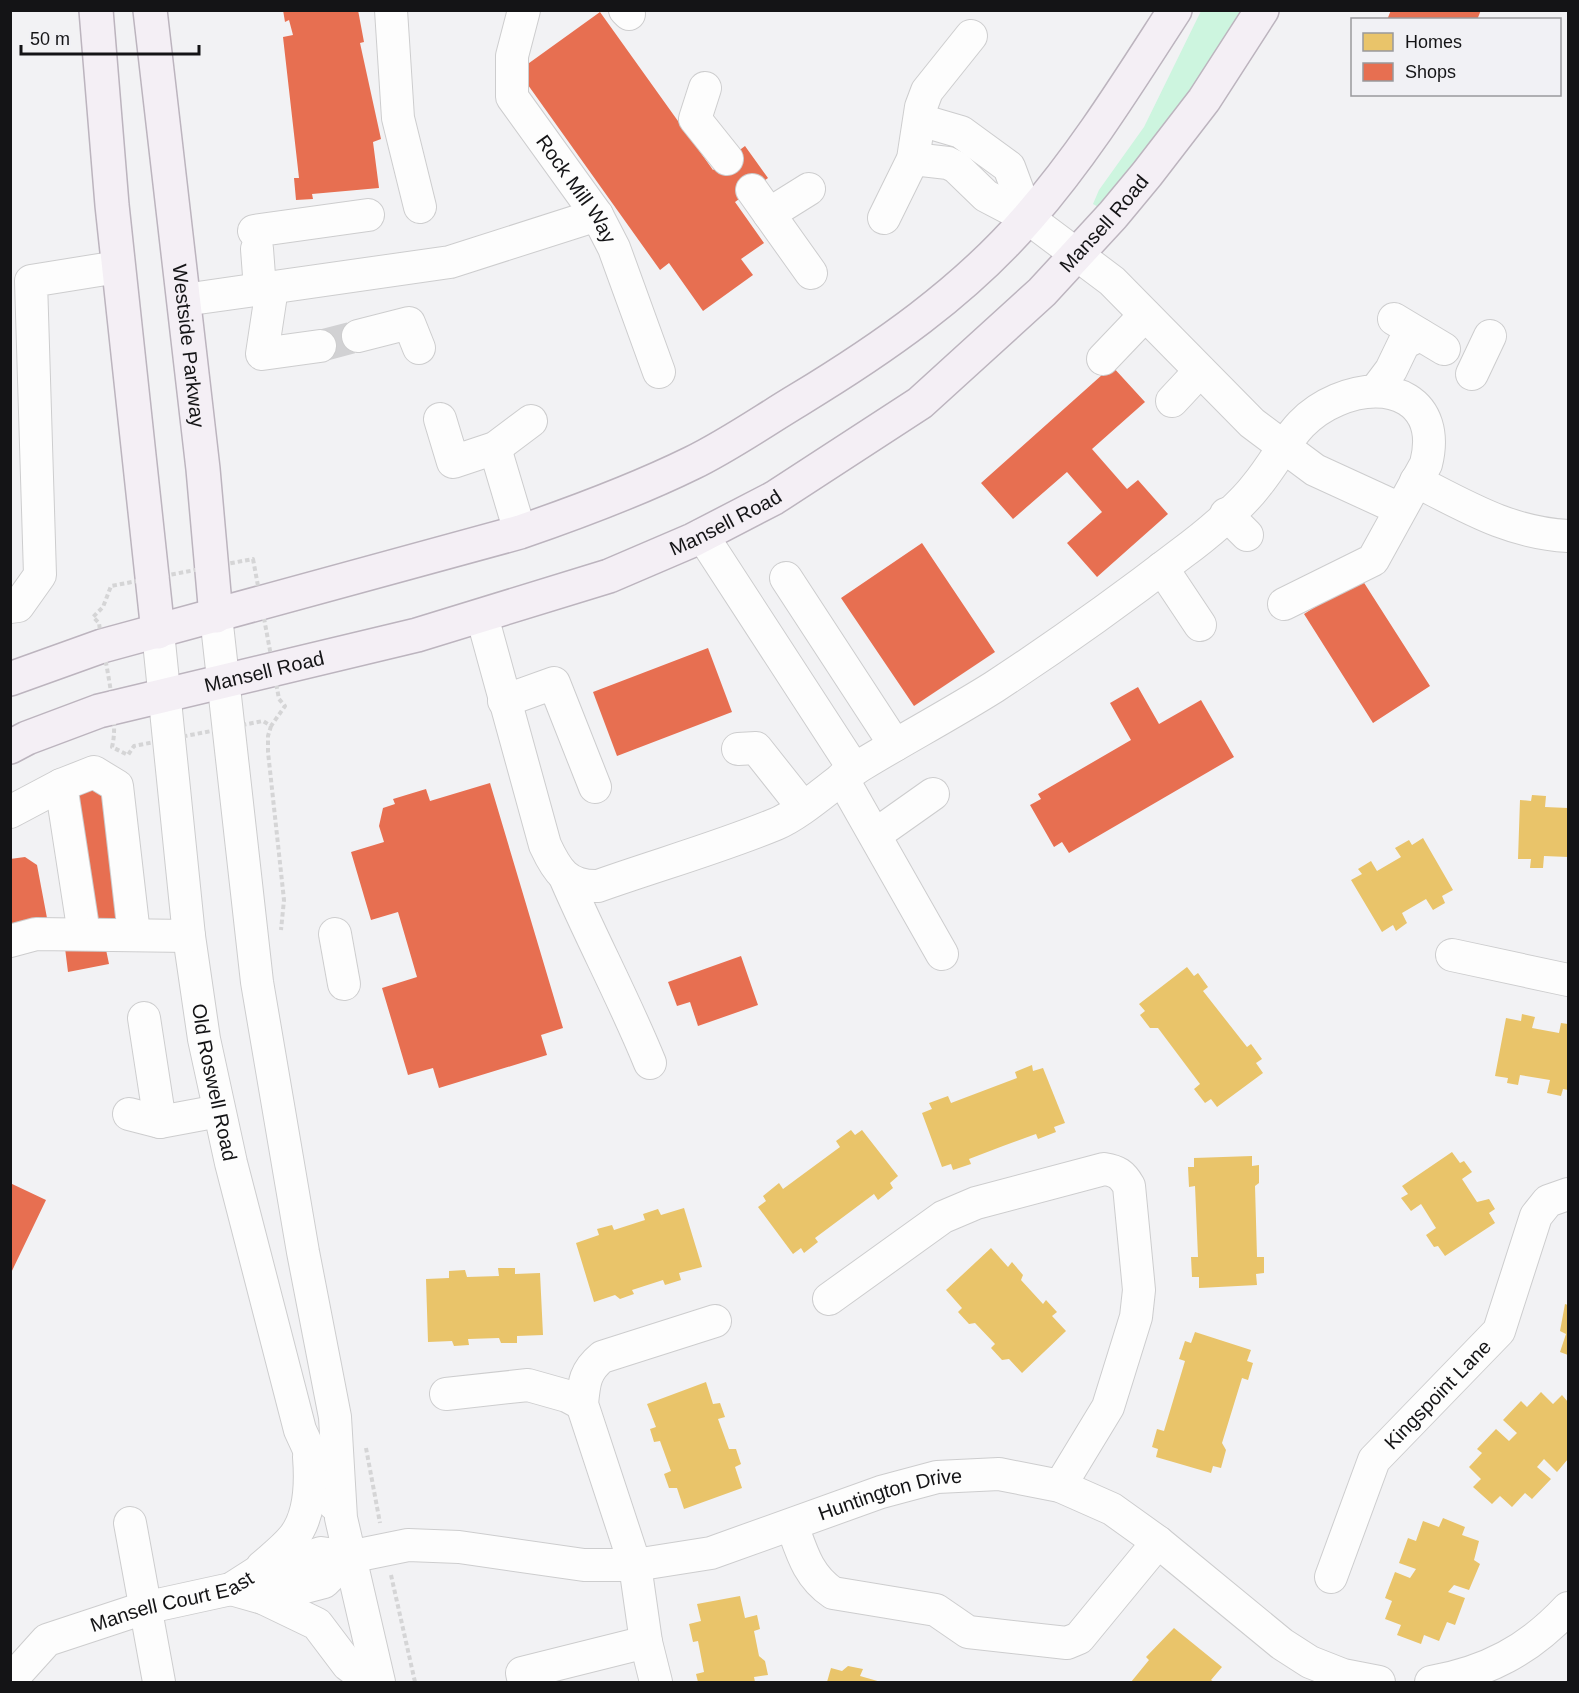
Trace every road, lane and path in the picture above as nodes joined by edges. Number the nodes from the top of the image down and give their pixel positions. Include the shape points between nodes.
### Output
1 (96, 10) edge
2 (150, 10) edge
3 (391, 10) edge
4 (1175, 10) edge
5 (1262, 10) edge
6 (524, 11) edge
7 (971, 36) dead end
8 (705, 88) dead end
9 (920, 120) junction
10 (727, 159) dead end
11 (914, 159) junction
12 (430, 186) dead end
13 (809, 189) dead end
14 (368, 215) dead end
15 (597, 215) junction
16 (884, 218) dead end
17 (1028, 218) junction
18 (1078, 254) junction
19 (118, 267) junction
20 (811, 273) dead end
21 (21, 281) edge
22 (266, 288) junction
23 (184, 300) junction
24 (1145, 315) junction
25 (1394, 319) dead end
26 (358, 336) tunnel mouth
27 (1490, 336) dead end
28 (1432, 342) junction
29 (320, 346) tunnel mouth
30 (419, 348) dead end
31 (1103, 359) dead end
32 (1200, 371) junction
33 (659, 372) dead end
34 (1472, 374) dead end
35 (1376, 390) junction
36 (1407, 400) junction
37 (1172, 401) dead end
38 (440, 419) dead end
39 (531, 421) dead end
40 (1284, 447) junction
41 (495, 448) junction
42 (1416, 481) junction
43 (1400, 509) junction
44 (520, 532) junction
45 (702, 536) junction
46 (1569, 536) edge
47 (1161, 568) junction
48 (786, 578) dead end
49 (1284, 604) dead end
50 (10, 607) edge
51 (216, 616) junction
52 (482, 616) junction
53 (1200, 625) dead end
54 (158, 632) junction
55 (10, 679) edge
56 (221, 680) junction
57 (164, 693) junction
58 (504, 700) junction
59 (271, 726) dead end
60 (895, 745) junction
61 (10, 747) edge
62 (738, 749) dead end
63 (848, 773) junction
64 (61, 785) junction
65 (595, 787) dead end
66 (933, 794) dead end
67 (802, 806) junction
68 (10, 812) edge
69 (875, 835) junction
70 (565, 877) junction
71 (84, 934) junction
72 (134, 934) junction
73 (335, 934) dead end
74 (280, 935) dead end
75 (189, 936) junction
76 (10, 942) edge
77 (942, 954) dead end
78 (1452, 955) dead end
79 (1569, 980) edge
80 (344, 984) dead end
81 (144, 1018) dead end
82 (650, 1063) dead end
83 (219, 1111) junction
84 (129, 1114) dead end
85 (160, 1122) junction
86 (1569, 1194) edge
87 (829, 1299) dead end
88 (715, 1321) dead end
89 (446, 1394) dead end
90 (582, 1404) junction
91 (366, 1443) dead end
92 (308, 1447) junction
93 (1060, 1486) junction
94 (341, 1518) junction
95 (130, 1524) dead end
96 (792, 1525) junction
97 (1158, 1542) junction
98 (385, 1548) junction
99 (349, 1557) junction
100 (635, 1565) junction
101 (1331, 1577) dead end
102 (260, 1585) junction
103 (144, 1608) junction
104 (1569, 1608) edge
105 (646, 1642) junction
106 (1505, 1673) edge
107 (1342, 1679) edge
108 (10, 1681) edge
109 (159, 1683) edge
110 (371, 1683) edge
111 (379, 1683) edge
112 (415, 1683) edge
113 (524, 1683) edge
114 (656, 1683) edge
115 (1379, 1683) edge
116 (1431, 1683) edge

1 - 19 main road
2 - 23 main road, Westside Parkway
3 - 12 street via 398,118 420,207
4 - 17 main road via 1108,113
5 - 18 main road, Mansell Road via 1204,100
6 - 15 street, Rock Mill Way via 512,56 512,97
7 - 9 street via 927,91
8 - 10 street via 695,119
9 - 11 street
9 - 17 street via 961,132 1010,167
11 - 16 street
11 - 17 street via 956,167 986,196
13 - 20 street via 760,202
14 - 22 street via 256,240
15 - 22 street via 450,261
15 - 33 street, Rock Mill Way via 614,248
17 - 18 street
17 - 44 main road via 921,319 842,374 693,463
18 - 24 street
18 - 45 main road, Mansell Road via 920,403 774,498
19 - 21 street
19 - 54 main road
21 - 50 street via 40,575 18,606
22 - 23 street
22 - 29 street via 262,354
23 - 51 main road, Westside Parkway
24 - 31 street
24 - 32 street
25 - 28 street
26 - 30 street via 409,323
27 - 34 street
28 - 35 street via 1404,342
28 - 36 street via 1420,350 1409,377
32 - 37 street
32 - 40 street via 1252,423
35 - 36 street
35 - 40 street via 1354,394 1318,410 1294,429
36 - 42 street via 1425,418 1430,433 1426,464
38 - 41 street via 453,462
39 - 41 street
40 - 43 street via 1315,470
40 - 47 street via 1255,488 1237,525
41 - 44 street
42 - 43 street
42 - 46 street via 1514,528 1533,534
43 - 49 street via 1372,560
44 - 51 main road
45 - 52 main road, Mansell Road via 609,576
45 - 63 street
47 - 53 street
47 - 60 street via 992,688
48 - 60 street
51 - 54 main road
51 - 56 street, Westside Parkway
52 - 56 main road, Mansell Road
52 - 58 street
54 - 55 main road via 102,646
54 - 57 street, Old Roswell Road
56 - 57 main road, Mansell Road
56 - 94 street, Old Roswell Road via 257,982 335,1417
57 - 61 main road, Mansell Road via 99,711
57 - 75 street, Old Roswell Road
58 - 65 street via 554,683
58 - 70 street via 541,834
59 - 74 path via 268,752 284,900
60 - 63 street
62 - 67 street via 756,748
63 - 67 street
63 - 69 street
64 - 68 street
64 - 71 street
64 - 72 street via 94,772 117,786
66 - 69 street
67 - 70 street via 779,823 598,886 574,884
69 - 77 street
70 - 82 street
71 - 72 street
71 - 76 street via 36,934
72 - 75 street
73 - 80 street
75 - 83 street, Old Roswell Road
78 - 79 street
81 - 85 street
83 - 85 street
83 - 92 street, Old Roswell Road via 274,1334
84 - 85 street
86 - 101 street, Kingspoint Lane via 1548,1201 1536,1216 1499,1331 1374,1460
87 - 93 street via 943,1217 976,1203 1104,1169 1124,1177 1129,1186 1139,1290 1136,1317 1108,1407
88 - 90 street via 602,1357 584,1378
89 - 90 street via 528,1385
90 - 100 street
91 - 98 path
92 - 94 street, Old Roswell Road
92 - 102 street via 310,1478 303,1518
93 - 96 street, Huntington Drive via 999,1474 938,1477 881,1491
93 - 97 street, Huntington Drive via 1112,1509
94 - 99 street, Old Roswell Road
95 - 103 street
96 - 97 street via 808,1569 819,1584 833,1593 936,1610 968,1632 1067,1643 1079,1638
96 - 100 street, Huntington Drive via 711,1553
97 - 107 street, Huntington Drive via 1282,1644
98 - 99 street, Huntington Drive
98 - 100 street, Huntington Drive via 459,1547 584,1565
98 - 112 path
99 - 102 street, Mansell Court East via 321,1553
99 - 111 street, Old Roswell Road
100 - 105 street
102 - 103 street, Mansell Court East
102 - 110 street via 316,1624 348,1665
103 - 108 street, Mansell Court East via 47,1640
103 - 109 street
104 - 106 street
105 - 113 street via 522,1673
105 - 114 street
106 - 116 street
107 - 115 street, Huntington Drive

